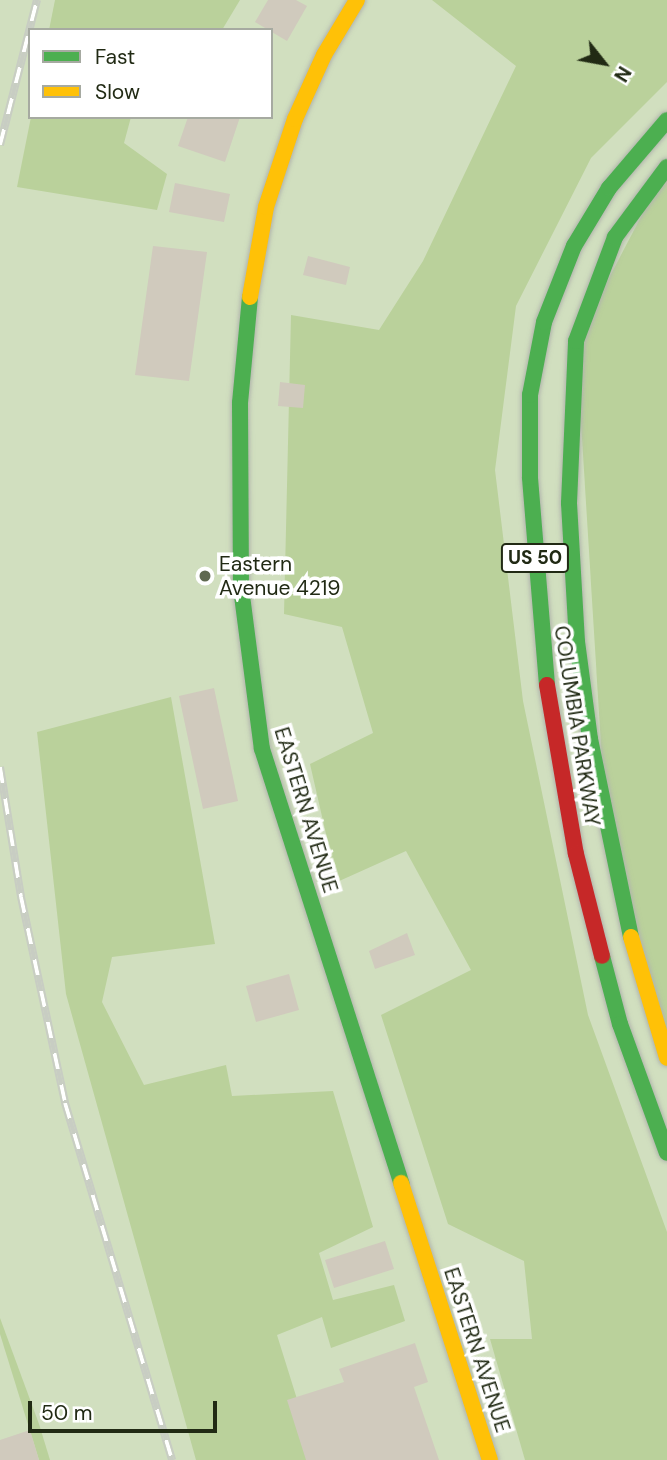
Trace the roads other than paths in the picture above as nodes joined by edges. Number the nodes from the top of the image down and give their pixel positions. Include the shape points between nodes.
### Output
1 (357, 0) edge
2 (667, 120) edge
3 (667, 167) edge
4 (667, 1058) edge
5 (667, 1153) edge
6 (490, 1460) edge

1 - 6 main road, EASTERN AVENUE via 324,55 295,119 266,207 248,310 240,403 241,588 262,749
2 - 5 main road, COLUMBIA PARKWAY / US 50 via 609,188 574,246 544,322 530,395 541,653 576,854 620,1024
3 - 4 main road, COLUMBIA PARKWAY / US 50 via 615,237 576,341 569,503 577,642 590,738 632,940

